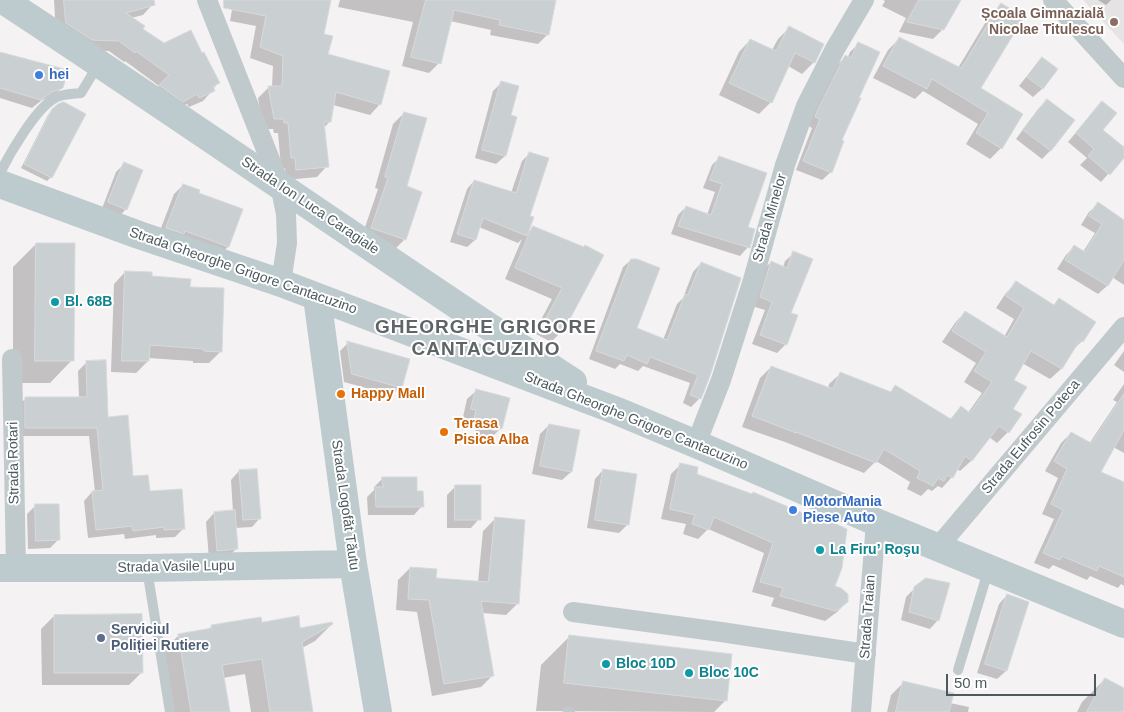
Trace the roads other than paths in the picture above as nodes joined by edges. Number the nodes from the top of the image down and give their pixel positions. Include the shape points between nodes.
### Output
1 (3, 0) edge
2 (208, 0) edge
3 (864, 0) edge
4 (1052, 0) edge
5 (99, 63) junction
6 (1124, 78) edge
7 (0, 173) edge
8 (0, 184) edge
9 (280, 185) junction
10 (281, 283) junction
11 (317, 296) junction
12 (1124, 327) edge
13 (12, 359) dead end
14 (617, 411) junction
15 (696, 444) junction
16 (876, 522) junction
17 (938, 547) junction
18 (353, 564) junction
19 (8, 568) edge
20 (147, 568) junction
21 (989, 568) junction
22 (573, 612) dead end
23 (1124, 624) edge
24 (866, 654) junction
25 (958, 670) dead end
26 (170, 712) edge
27 (378, 712) edge
28 (861, 712) edge

1 - 5 main road, Strada Ion Luca Caragiale
2 - 9 street
3 - 15 street, Strada Minelor via 806,106 785,165 721,380
4 - 6 street
5 - 7 lane via 81,93 57,96 46,104
5 - 9 main road, Strada Ion Luca Caragiale
8 - 10 main road, Strada Gheorghe Grigore Cantacuzino
9 - 10 street via 287,243
9 - 14 main road, Strada Ion Luca Caragiale
10 - 11 main road, Strada Gheorghe Grigore Cantacuzino
11 - 14 main road, Strada Gheorghe Grigore Cantacuzino
11 - 18 main road, Strada Logofăt Tăutu
12 - 17 street, Strada Eufrosin Poteca
13 - 19 street, Strada Rotari
14 - 15 main road, Strada Gheorghe Grigore Cantacuzino
15 - 16 main road, Strada Gheorghe Grigore Cantacuzino
16 - 17 main road, Strada Gheorghe Grigore Cantacuzino
16 - 24 street, Strada Traian
17 - 21 main road, Strada Gheorghe Grigore Cantacuzino
18 - 20 main road, Strada Vasile Lupu
18 - 27 main road, Strada Logofăt Tăutu
19 - 20 main road, Strada Vasile Lupu
20 - 26 lane
21 - 23 main road, Strada Gheorghe Grigore Cantacuzino
21 - 25 lane
22 - 24 street
24 - 28 street, Strada Traian

